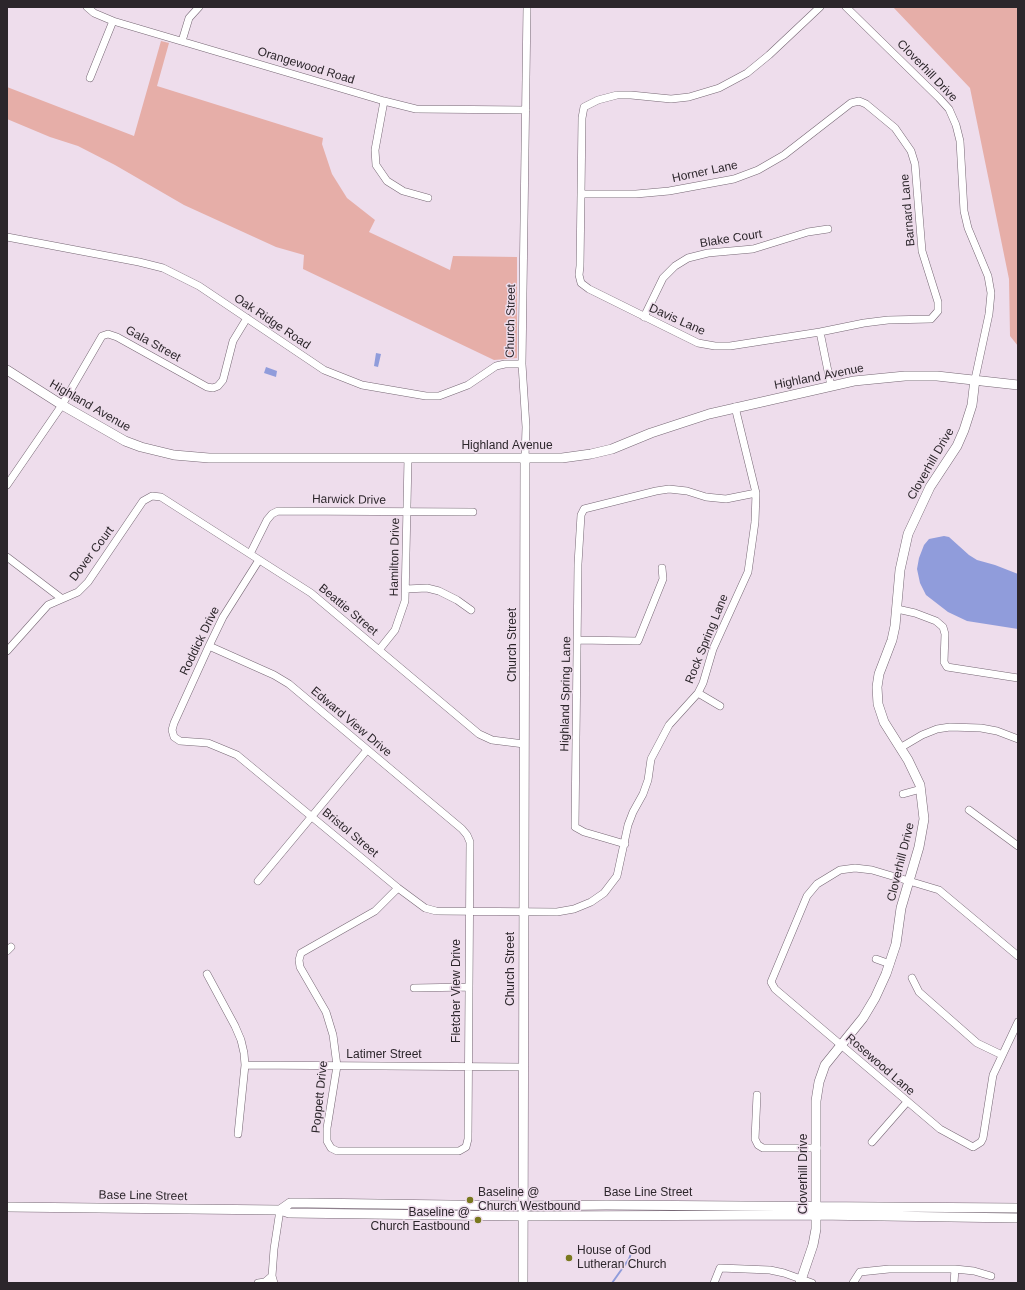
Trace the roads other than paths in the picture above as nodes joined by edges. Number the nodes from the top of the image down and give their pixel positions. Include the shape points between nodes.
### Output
1 (87, 7) edge
2 (199, 7) edge
3 (528, 7) edge
4 (820, 7) edge
5 (846, 7) edge
6 (113, 21) junction
7 (182, 41) junction
8 (90, 78) dead end
9 (384, 101) junction
10 (859, 101) joint
11 (526, 110) junction
12 (581, 194) junction
13 (428, 198) dead end
14 (828, 229) dead end
15 (7, 237) edge
16 (644, 317) junction
17 (246, 318) junction
18 (820, 332) junction
19 (522, 364) junction
20 (7, 370) edge
21 (975, 379) junction
22 (1018, 385) edge
23 (831, 386) junction
24 (62, 405) junction
25 (735, 407) junction
26 (408, 458) junction
27 (525, 458) junction
28 (7, 485) edge
29 (756, 493) junction
30 (152, 496) joint
31 (407, 512) junction
32 (473, 512) dead end
33 (250, 554) junction
34 (7, 557) edge
35 (259, 560) junction
36 (662, 568) dead end
37 (406, 589) junction
38 (61, 598) junction
39 (897, 609) junction
40 (471, 610) dead end
41 (578, 640) junction
42 (209, 646) junction
43 (379, 650) junction
44 (7, 651) edge
45 (1018, 678) edge
46 (698, 693) junction
47 (720, 706) dead end
48 (174, 737) joint
49 (1018, 739) edge
50 (524, 744) junction
51 (900, 748) junction
52 (367, 750) junction
53 (921, 789) junction
54 (904, 794) dead end
55 (969, 810) dead end
56 (312, 816) junction
57 (467, 834) joint
58 (625, 844) junction
59 (1018, 846) edge
60 (258, 881) dead end
61 (910, 881) junction
62 (398, 888) junction
63 (468, 910) junction
64 (523, 911) junction
65 (1018, 956) edge
66 (876, 959) dead end
67 (890, 964) junction
68 (207, 974) dead end
69 (912, 978) dead end
70 (468, 987) junction
71 (414, 988) dead end
72 (1018, 1022) edge
73 (841, 1045) junction
74 (1002, 1055) junction
75 (245, 1065) junction
76 (337, 1066) junction
77 (468, 1067) junction
78 (522, 1067) junction
79 (757, 1095) dead end
80 (907, 1102) junction
81 (238, 1134) dead end
82 (872, 1142) dead end
83 (466, 1147) joint
84 (817, 1148) junction
85 (442, 1204) junction
86 (522, 1206) junction
87 (7, 1207) edge
88 (1018, 1208) edge
89 (280, 1210) junction
90 (816, 1211) junction
91 (395, 1215) junction
92 (522, 1216) junction
93 (1018, 1218) edge
94 (955, 1269) junction
95 (991, 1276) dead end
96 (273, 1279) edge
97 (801, 1281) edge
98 (258, 1283) edge
99 (523, 1283) edge
100 (714, 1283) edge
101 (812, 1283) edge
102 (853, 1283) edge
103 (954, 1283) edge

1 - 6 street, Orangewood Road
2 - 7 street via 189,18
3 - 11 street, Church Street
4 - 12 street via 747,73 719,88 689,97 670,99 617,95 584,107
5 - 21 street, Cloverhill Drive via 939,98 949,110 956,125 960,141 965,217 988,276 991,293
6 - 7 street, Orangewood Road
6 - 8 street
7 - 9 street, Orangewood Road
9 - 11 street, Orangewood Road via 416,109
9 - 13 street via 374,150 376,165 387,181 404,191
10 - 12 street, Horner Lane via 851,103 784,155 758,170 734,179 669,191
10 - 18 street, Barnard Lane via 895,128 911,150 915,164 922,251 938,302 938,311 931,319 888,320
11 - 19 street, Church Street
12 - 16 street, Davis Lane via 581,283
14 - 16 street, Blake Court via 808,232 753,248 688,258 663,278
15 - 17 street, Oak Ridge Road via 163,268 199,286
16 - 18 street, Davis Lane via 698,343 715,346
17 - 19 street, Oak Ridge Road via 324,370 345,379 386,390 439,396 468,385 496,366
17 - 24 street, Gala Street via 233,341 223,380 218,386 207,387 108,334 102,336 96,345
18 - 23 street
19 - 27 street, Church Street
20 - 24 main road, Highland Avenue
21 - 22 main road, Highland Avenue
21 - 23 main road, Highland Avenue via 905,376
21 - 39 main road, Cloverhill Drive via 972,405 964,430 930,487 908,534 900,570
23 - 25 main road, Highland Avenue
24 - 26 main road, Highland Avenue via 125,441 174,455 209,458
24 - 28 street, Gala Street
25 - 27 main road, Highland Avenue via 695,418 612,449 562,458
25 - 29 street, Rock Spring Lane
26 - 27 main road, Highland Avenue
26 - 31 street, Hamilton Drive
27 - 50 main road, Church Street
29 - 41 street, Highland Spring Lane via 726,499 706,497 687,491 656,490 584,509 581,515 578,564
29 - 46 street, Rock Spring Lane via 756,516 748,572 713,649
30 - 33 street, Beattie Street via 161,497
30 - 38 street, Dover Court via 143,501 88,582 78,592
31 - 32 street, Harwick Drive
31 - 33 street, Harwick Drive via 278,511 267,520
31 - 37 street, Hamilton Drive
33 - 35 street, Beattie Street
34 - 38 street
35 - 42 street, Roddick Drive via 223,616
35 - 43 street, Beattie Street via 311,593
36 - 41 street via 663,579 638,641
37 - 40 street via 427,588 439,591
37 - 43 street, Hamilton Drive via 402,615 395,630
38 - 44 street, Dover Court via 48,605
39 - 45 street via 936,621 943,627 944,662 947,667
39 - 51 main road, Cloverhill Drive via 892,640 879,674 877,687 878,704 884,722
41 - 58 street, Highland Spring Lane via 575,827
42 - 48 street, Roddick Drive via 174,723
42 - 52 street, Edward View Drive via 289,684
43 - 50 street, Beattie Street via 479,734 500,741
46 - 47 street
46 - 58 street, Rock Spring Lane via 669,725 657,744 643,794 632,812
48 - 56 street, Bristol Street via 180,741 208,743 237,755
49 - 51 street via 997,731 950,727 922,735
50 - 64 main road, Church Street
51 - 53 main road, Cloverhill Drive
52 - 56 street
52 - 57 street, Edward View Drive
53 - 54 street
53 - 61 main road, Cloverhill Drive via 924,819
55 - 59 street
56 - 60 street
56 - 62 street, Bristol Street
57 - 63 street, Fletcher View Drive via 470,842
58 - 64 street, Rock Spring Lane via 617,876 604,893 591,902 557,912
61 - 65 street via 939,890 948,896
61 - 67 main road, Cloverhill Drive via 901,908 896,944
61 - 73 street, Rosewood Lane via 872,870 840,870 817,884 807,896 771,982 775,989
62 - 63 street, Bristol Street via 425,908 436,911
62 - 76 street, Poppett Drive via 375,911 301,953 300,967 326,1012 333,1035
63 - 64 street, Bristol Street
63 - 70 street, Fletcher View Drive
64 - 78 main road, Church Street
66 - 67 street
67 - 73 main road, Cloverhill Drive via 875,998
68 - 75 street via 241,1040
69 - 74 street via 919,992 972,1038
70 - 71 street
70 - 77 street, Fletcher View Drive
72 - 74 street
73 - 80 street, Rosewood Lane
73 - 84 main road, Cloverhill Drive via 825,1066 819,1082 816,1101
74 - 80 street, Rosewood Lane via 994,1075 983,1138 978,1145 968,1146 946,1133
75 - 76 street, Latimer Street
75 - 81 street
76 - 77 street, Latimer Street
76 - 83 street, Poppett Drive via 327,1128 327,1141 331,1148 337,1151 459,1151
77 - 78 street, Latimer Street
77 - 83 street, Fletcher View Drive
78 - 86 main road, Church Street
79 - 84 street via 755,1139 758,1145 763,1148
80 - 82 street
84 - 90 main road, Cloverhill Drive
85 - 86 main road, Base Line Street
85 - 89 main road, Base Line Street via 290,1203
85 - 91 main road via 428,1208 402,1209
86 - 90 main road, Base Line Street via 606,1205
86 - 92 main road, Church Street
87 - 89 main road, Base Line Street
88 - 90 main road, Base Line Street
89 - 91 main road, Base Line Street via 289,1213
89 - 96 street
90 - 92 main road, Base Line Street
90 - 93 main road, Base Line Street
90 - 97 main road, Cloverhill Drive via 813,1245
91 - 92 main road, Base Line Street
92 - 99 main road, Church Street
94 - 95 street
94 - 102 street via 889,1269 860,1272
94 - 103 street
96 - 98 street
97 - 100 street via 770,1270 720,1268
97 - 101 street

